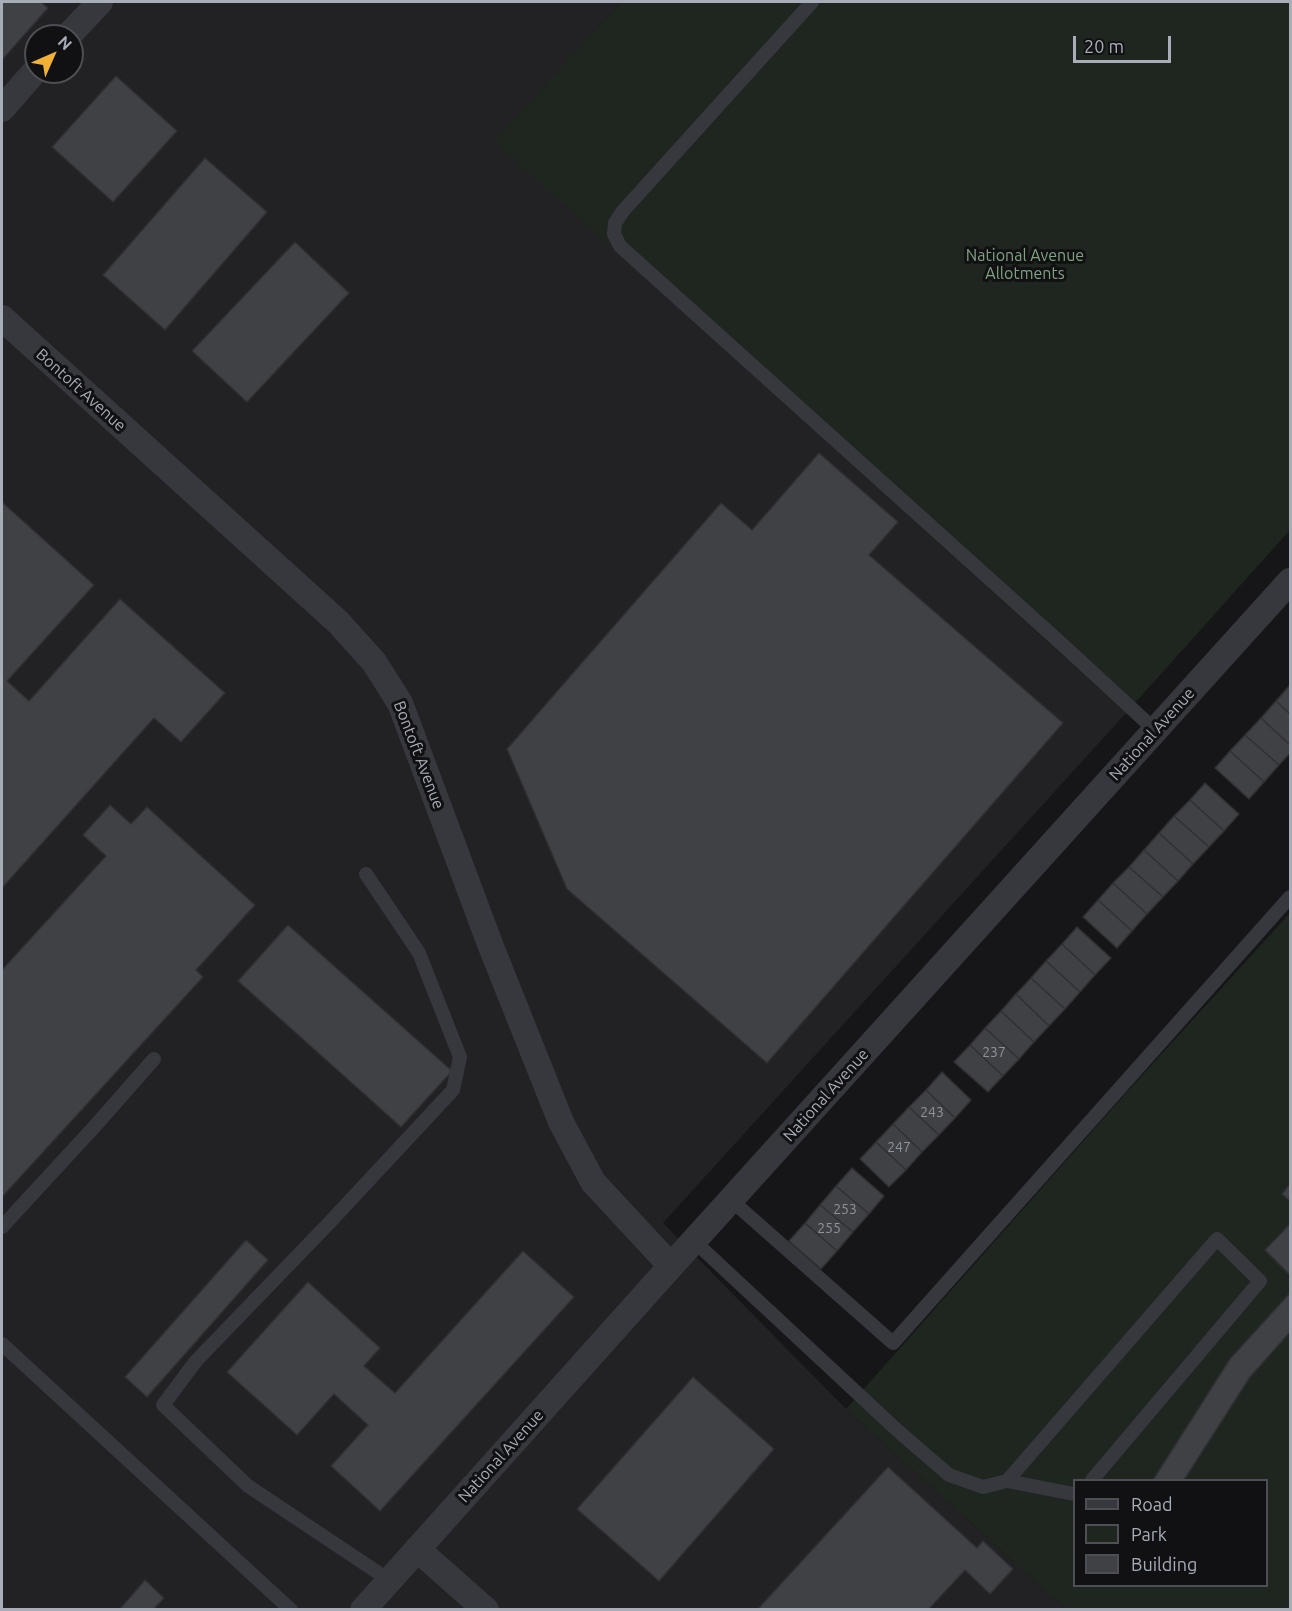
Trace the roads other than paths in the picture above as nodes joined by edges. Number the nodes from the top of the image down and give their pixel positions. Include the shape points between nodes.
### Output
1 (100, 2) edge
2 (812, 2) edge
3 (79, 24) edge
4 (24, 84) edge
5 (2, 109) edge
6 (2, 318) edge
7 (1290, 581) edge
8 (1156, 731) junction
9 (366, 874) dead end
10 (1290, 897) edge
11 (154, 1059) dead end
12 (731, 1200) junction
13 (2, 1227) edge
14 (694, 1241) junction
15 (671, 1266) junction
16 (2, 1344) edge
17 (1093, 1479) edge
18 (1007, 1481) junction
19 (1073, 1494) edge
20 (417, 1549) junction
21 (389, 1580) junction
22 (291, 1610) edge
23 (363, 1610) edge
24 (486, 1610) edge

1 - 3 street
2 - 8 lane via 623,211 615,223 614,234 620,246
4 - 5 street
6 - 15 street, Bontoft Avenue via 338,622 374,662 400,703 561,1122 593,1182
7 - 8 street, National Avenue
8 - 12 street, National Avenue
9 - 21 lane via 419,953 460,1057 453,1090 196,1361 163,1405 248,1486
10 - 12 lane via 893,1342
11 - 13 lane
12 - 14 street, National Avenue
14 - 15 street, National Avenue
14 - 18 lane via 949,1475 983,1487
15 - 20 street, National Avenue
16 - 22 lane
17 - 18 lane via 1260,1281 1217,1239
18 - 19 lane
20 - 21 street, National Avenue
20 - 24 street
21 - 23 street, National Avenue

